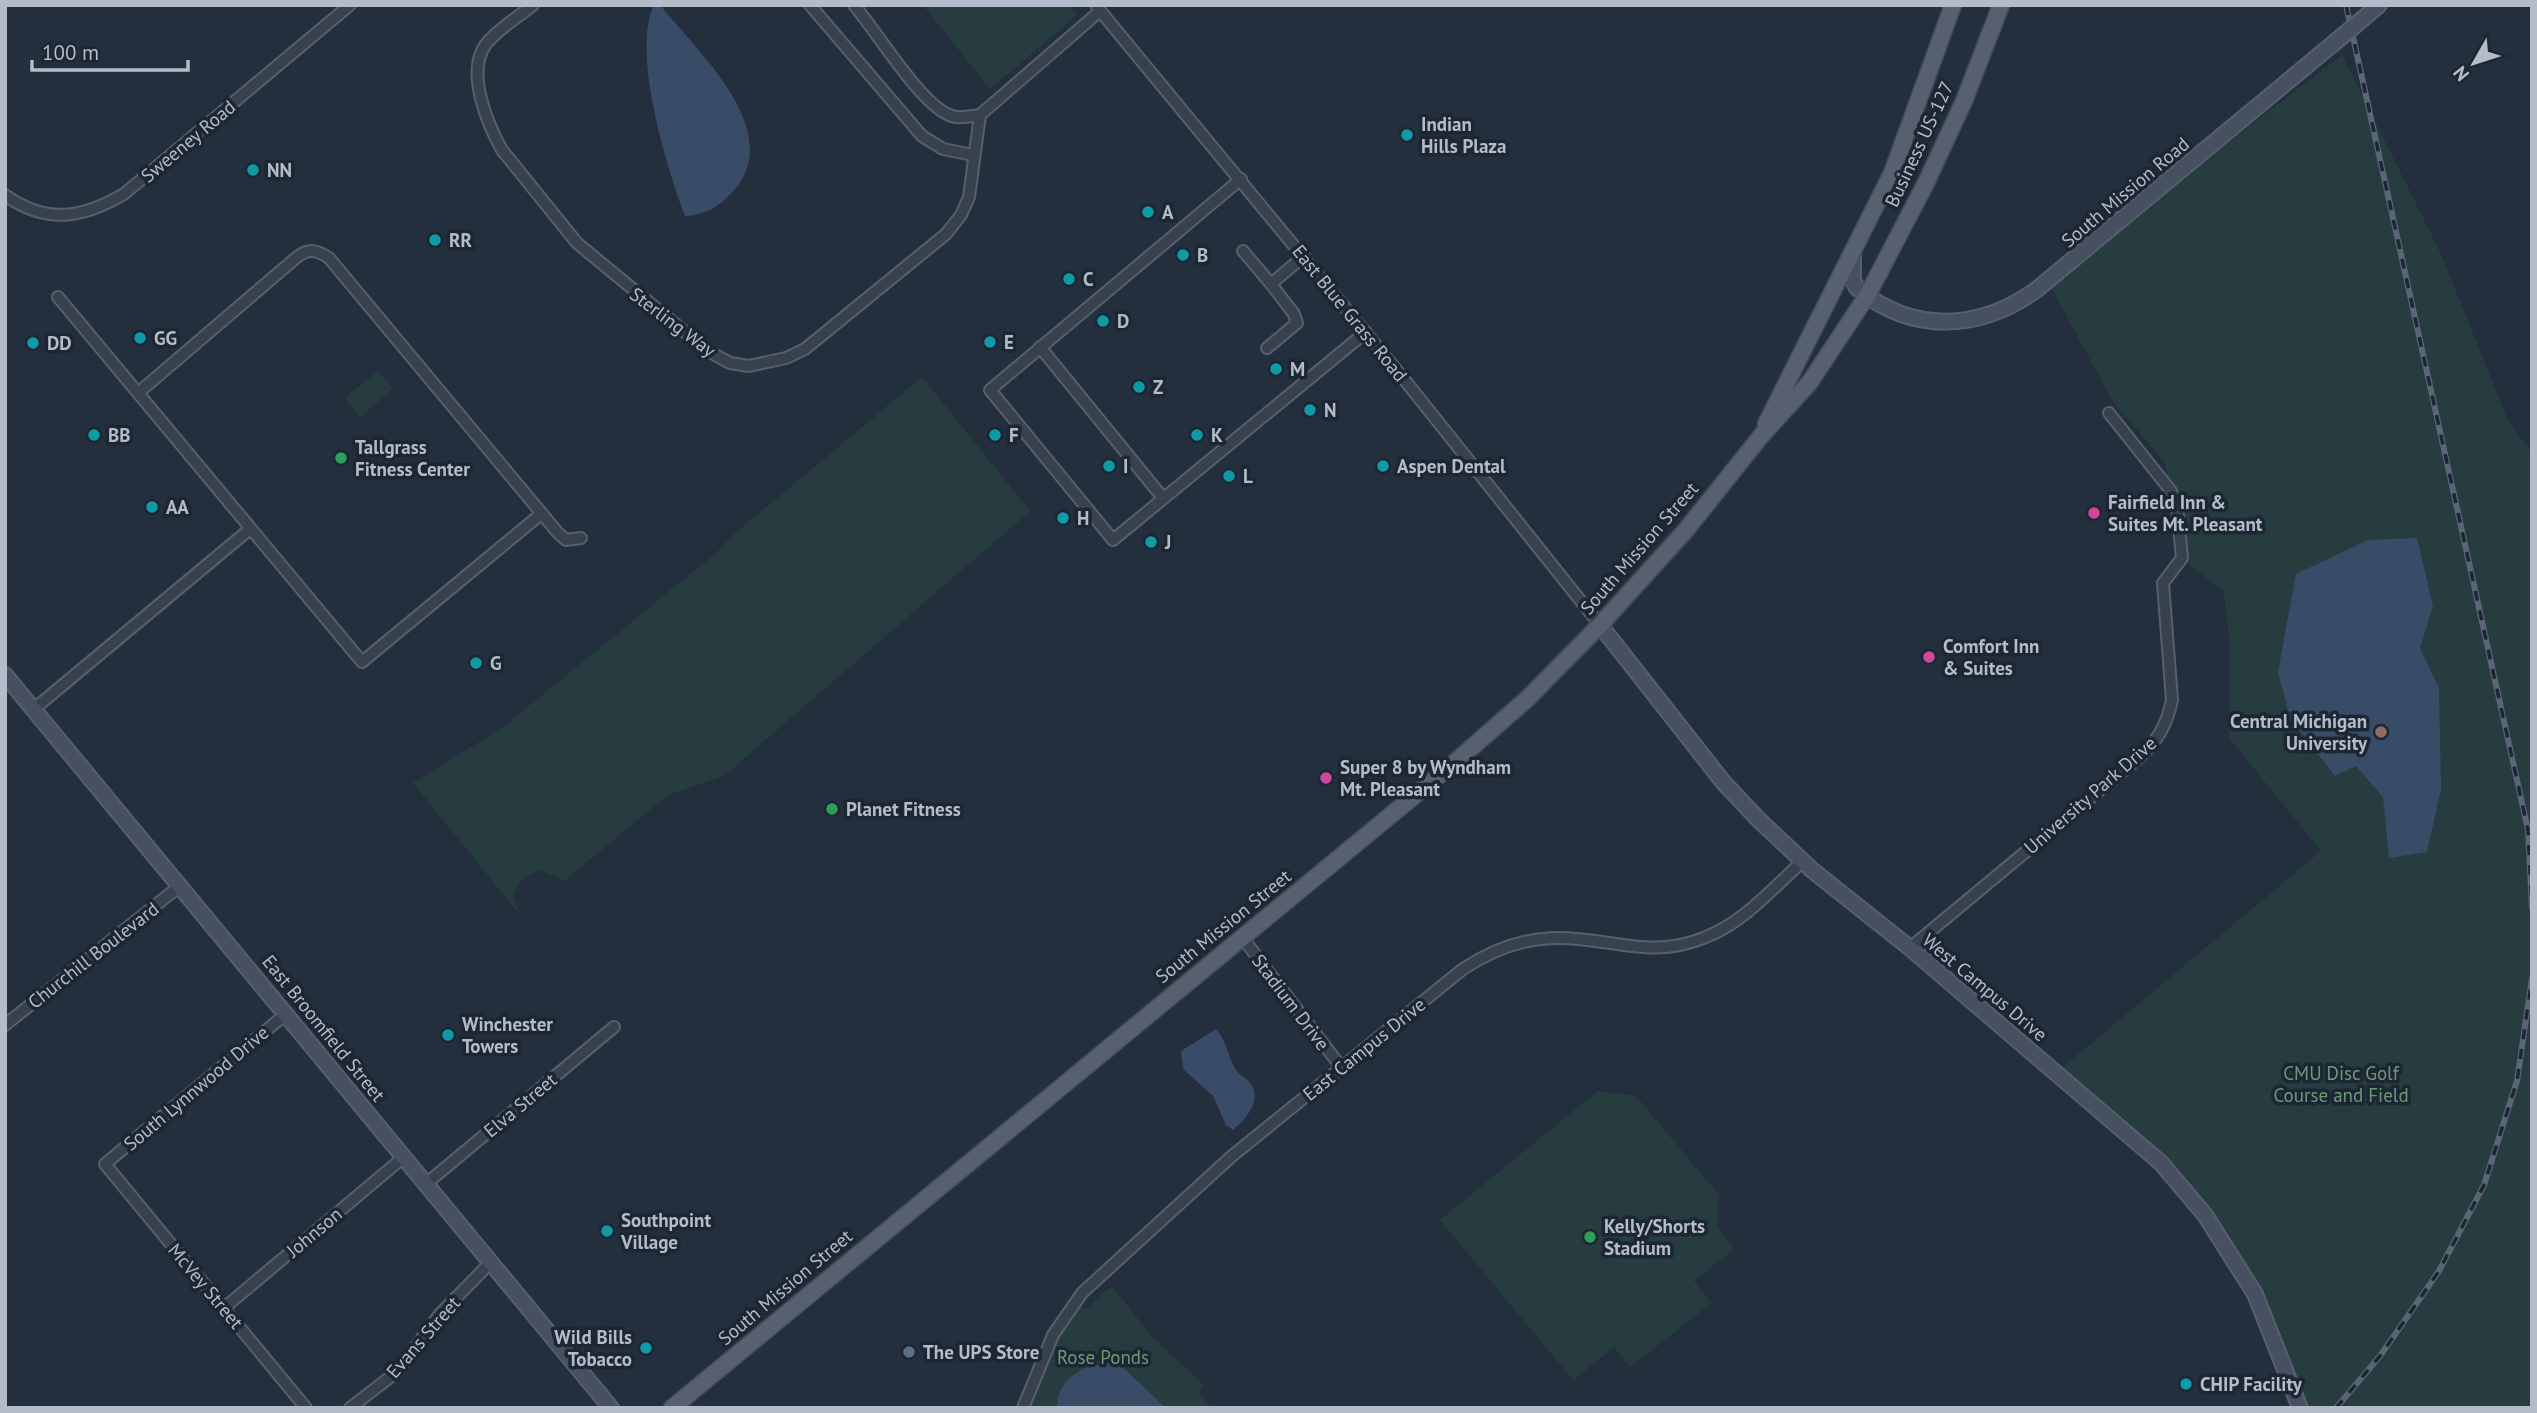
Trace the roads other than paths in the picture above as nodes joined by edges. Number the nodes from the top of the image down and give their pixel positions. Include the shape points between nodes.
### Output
1 (350, 5) edge
2 (533, 5) edge
3 (810, 5) edge
4 (854, 5) edge
5 (1953, 5) edge
6 (1993, 5) edge
7 (2001, 5) edge
8 (2379, 5) edge
9 (1098, 8) edge
10 (1994, 24) junction
11 (980, 115) junction
12 (973, 155) junction
13 (1241, 179) junction
14 (5, 195) edge
15 (1244, 251) dead end
16 (1853, 254) junction
17 (1304, 256) junction
18 (1271, 284) junction
19 (1867, 296) junction
20 (58, 297) dead end
21 (1366, 332) junction
22 (1040, 346) junction
23 (1267, 348) dead end
24 (138, 393) junction
25 (2109, 413) dead end
26 (1761, 436) junction
27 (1163, 498) junction
28 (541, 514) junction
29 (250, 529) junction
30 (581, 538) dead end
31 (1600, 625) junction
32 (5, 675) edge
33 (34, 709) junction
34 (1802, 861) junction
35 (181, 885) junction
36 (1242, 937) junction
37 (1910, 948) junction
38 (287, 1013) junction
39 (5, 1025) edge
40 (614, 1027) dead end
41 (1341, 1068) junction
42 (405, 1156) junction
43 (105, 1164) joint
44 (427, 1183) junction
45 (491, 1262) junction
46 (224, 1308) junction
47 (306, 1408) edge
48 (350, 1408) edge
49 (611, 1408) edge
50 (671, 1408) edge
51 (1023, 1408) edge
52 (2300, 1408) edge

1 - 14 street, Sweeney Road via 124,194 96,211 65,216 38,212
2 - 12 street, Sterling Way via 484,47 478,66 494,136 577,243 708,351 730,363 766,364 804,349 946,234 969,197
3 - 12 street via 922,136 943,149
4 - 11 street via 930,102 959,118
5 - 16 main road, Business US-127 via 1892,173
6 - 10 main road
7 - 10 main road, Business US-127
8 - 19 main road, South Mission Road, bridge via 2036,290 2008,308 1961,323 1926,323
9 - 11 street
9 - 13 street, East Blue Grass Road
10 - 19 main road, Business US-127 via 1926,183
11 - 12 street, Sterling Way
13 - 17 street, East Blue Grass Road
13 - 22 street
15 - 18 street
16 - 19 main road via 1853,280
16 - 26 main road, South Mission Street
17 - 18 street
17 - 21 street, East Blue Grass Road
18 - 23 street via 1297,323
19 - 26 main road, South Mission Street via 1810,382
20 - 24 street
21 - 27 street
21 - 31 street, East Blue Grass Road
22 - 27 street
22 - 27 street via 990,390 998,401 1113,540
24 - 28 street via 297,257 305,251 320,251
24 - 29 street
25 - 37 street, University Park Drive via 2171,491 2177,506 2182,558 2163,583 2172,700 2169,712 2155,743 2141,756
26 - 31 main road, South Mission Street via 1686,530
28 - 29 street via 362,662
28 - 30 street via 566,540
29 - 33 street
31 - 34 main road, West Campus Drive via 1724,783
31 - 36 main road, South Mission Street via 1527,699 1454,763
32 - 33 main road, East Broomfield Street
33 - 35 main road, East Broomfield Street
34 - 37 main road, West Campus Drive
34 - 41 street, East Campus Drive via 1726,928 1688,943 1634,948 1554,938 1488,954 1453,976
35 - 38 main road, East Broomfield Street
35 - 39 street, Churchill Boulevard
36 - 41 street, Stadium Drive
36 - 50 main road, South Mission Street
37 - 52 main road, West Campus Drive via 2161,1163 2205,1215 2255,1294
38 - 42 main road, East Broomfield Street
38 - 43 street, South Lynnwood Drive
40 - 44 street, Elva Street
41 - 51 street, East Campus Drive via 1231,1156 1082,1293 1053,1335
42 - 44 main road, East Broomfield Street
42 - 46 street, Johnson
43 - 46 street, McVey Street
44 - 45 main road, East Broomfield Street
45 - 48 street, Evans Street via 440,1314 398,1371
45 - 49 main road, East Broomfield Street
46 - 47 street, McVey Street

